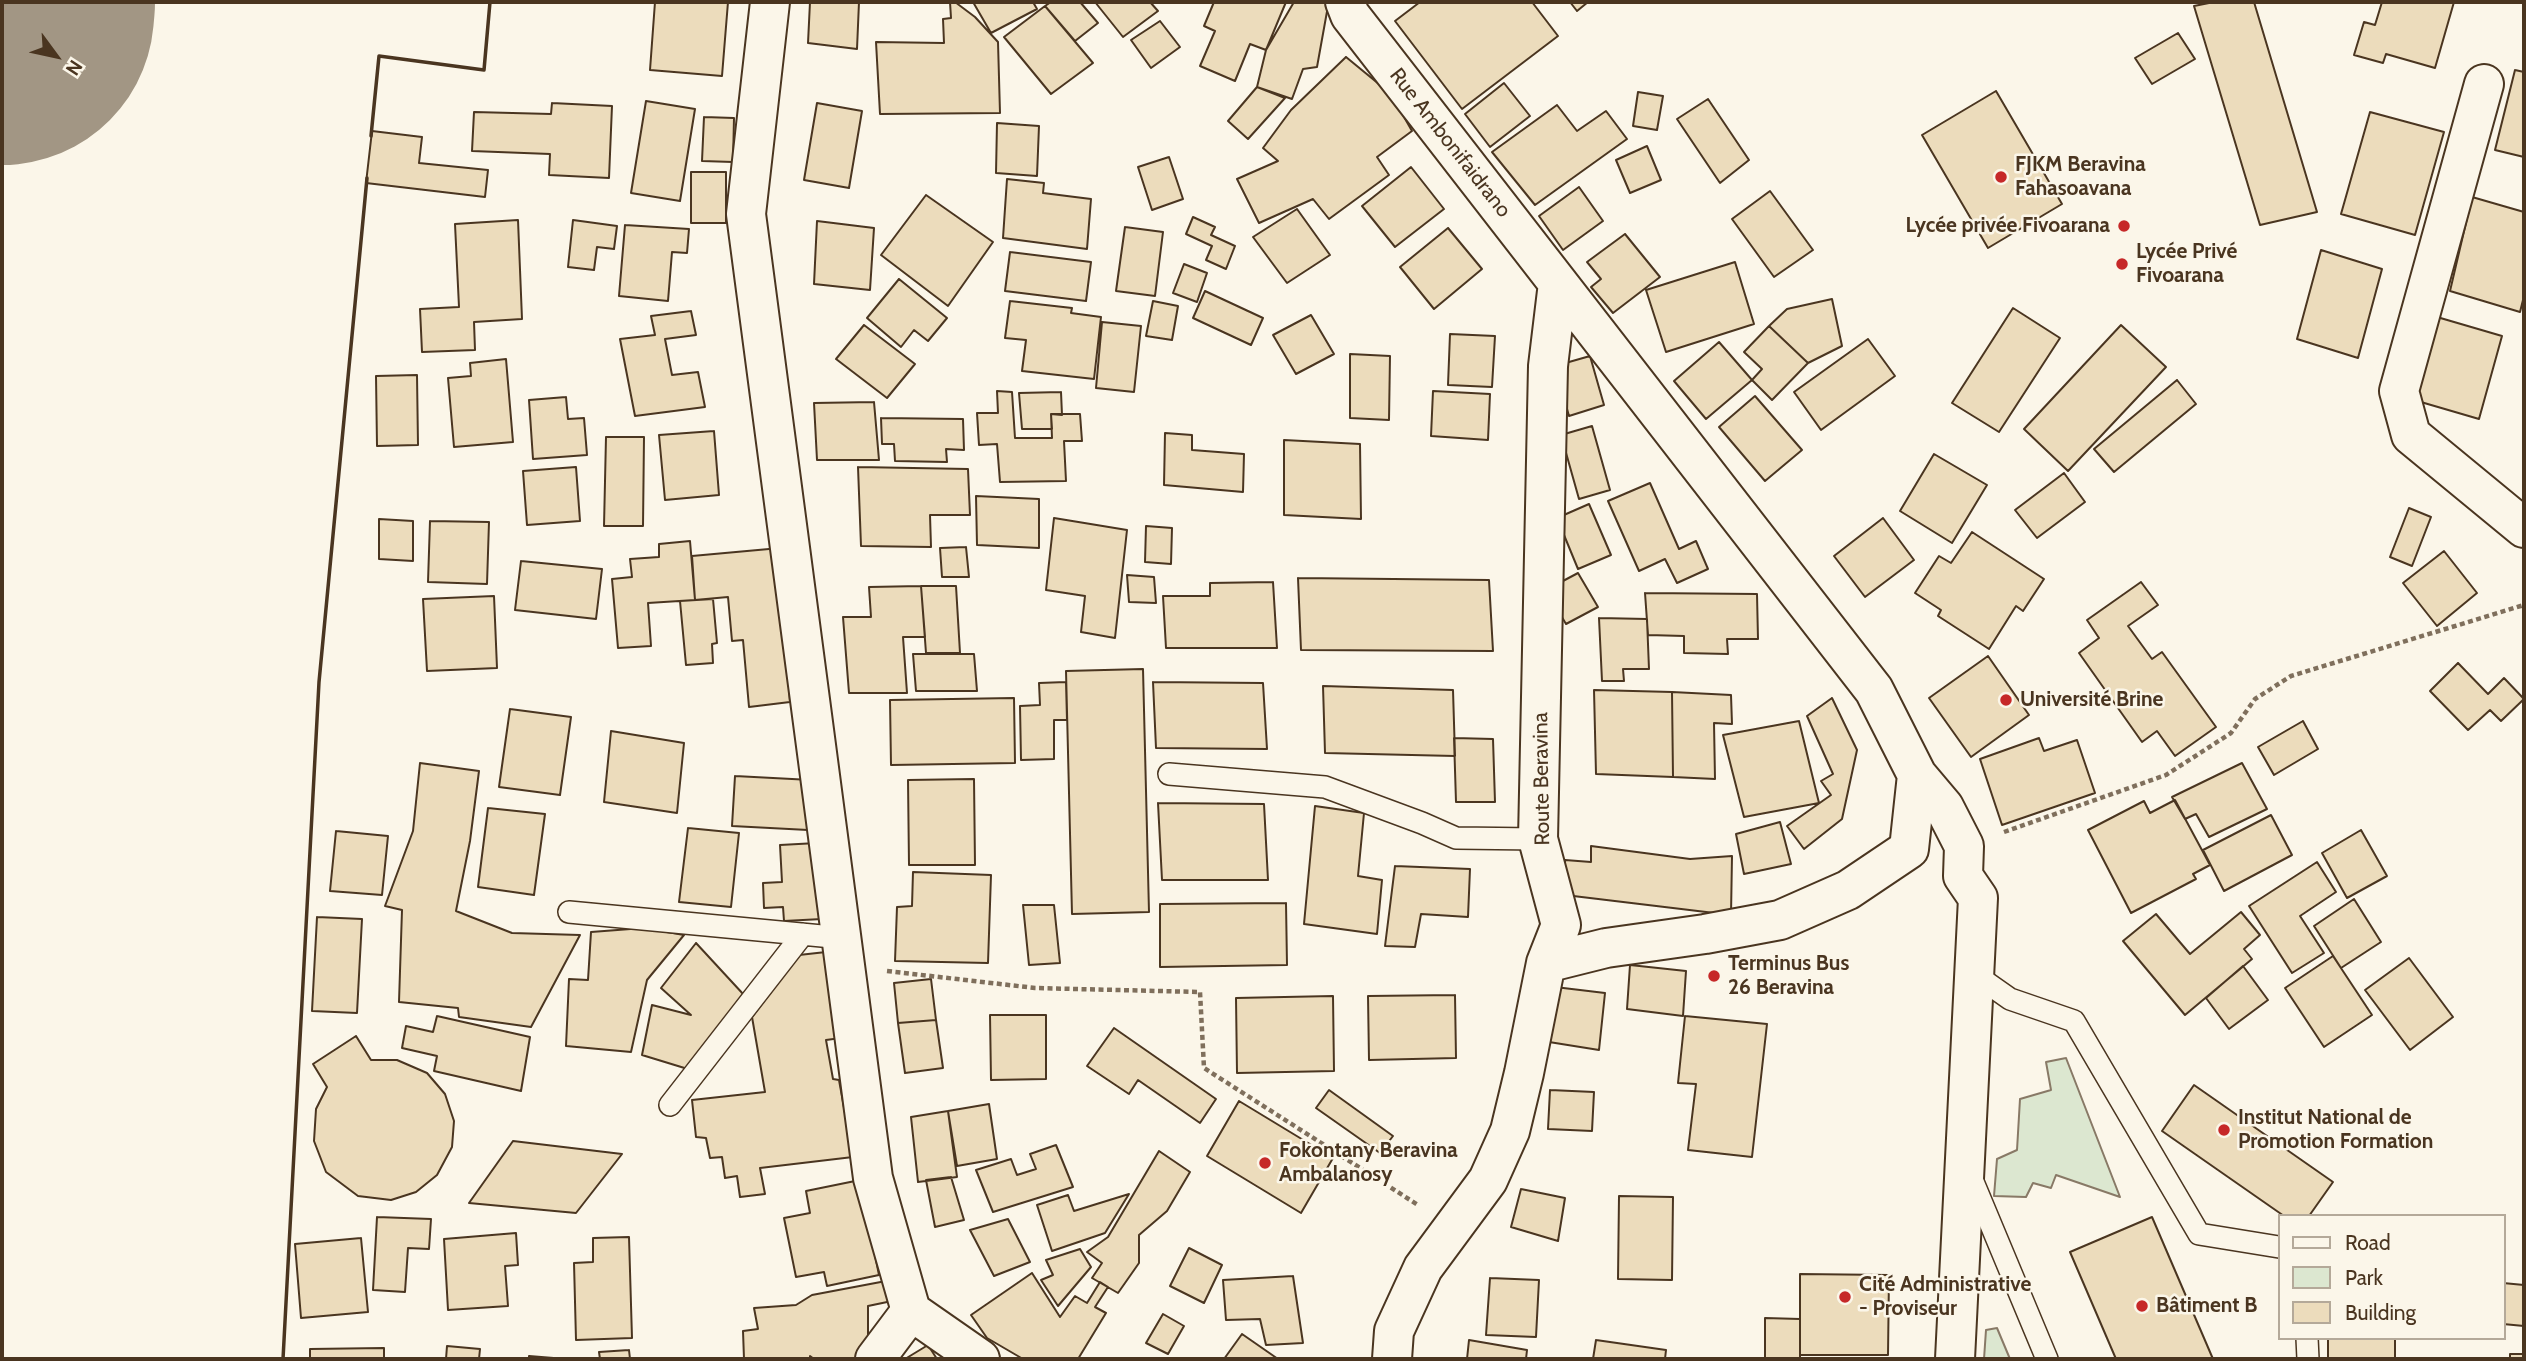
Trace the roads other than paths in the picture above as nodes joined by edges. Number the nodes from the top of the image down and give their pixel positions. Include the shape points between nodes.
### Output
1 (770, 2) edge
2 (1345, 2) edge
3 (2484, 85) dead end
4 (1558, 283) junction
5 (2524, 528) edge
6 (1169, 774) dead end
7 (1917, 775) junction
8 (1538, 839) junction
9 (569, 912) dead end
10 (803, 934) junction
11 (845, 952) junction
12 (1546, 963) junction
13 (1973, 972) junction
14 (670, 1105) dead end
15 (1966, 1165) junction
16 (2278, 1247) edge
17 (911, 1311) junction
18 (2307, 1340) edge
19 (875, 1359) edge
20 (980, 1359) edge
21 (1392, 1359) edge
22 (1955, 1359) edge
23 (2047, 1359) edge
24 (2308, 1359) edge

1 - 11 street via 746,214
2 - 4 street, Rue Ambonifaidrano via 1350,15
3 - 5 street via 2399,391 2411,435
4 - 7 street, Rue Ambonifaidrano via 1874,690
4 - 8 street, Route Beravina via 1548,366
6 - 8 lane via 1325,787 1456,838
7 - 12 street via 1909,849 1848,890 1780,920 1606,948
7 - 13 street, Rue Ambonifaidrano via 1944,807 1964,846 1963,876 1978,898
8 - 12 street, Route Beravina via 1561,925
9 - 10 lane
10 - 11 lane
10 - 14 lane
11 - 17 street via 873,1178
12 - 21 street, Route Beravina via 1510,1131 1488,1180 1423,1268 1394,1331
13 - 15 street, Rue Ambonifaidrano
13 - 16 lane via 2010,999 2074,1021 2199,1234
15 - 22 street, Rue Ambonifaidrano
15 - 23 lane
17 - 19 street
17 - 20 street
18 - 24 lane

